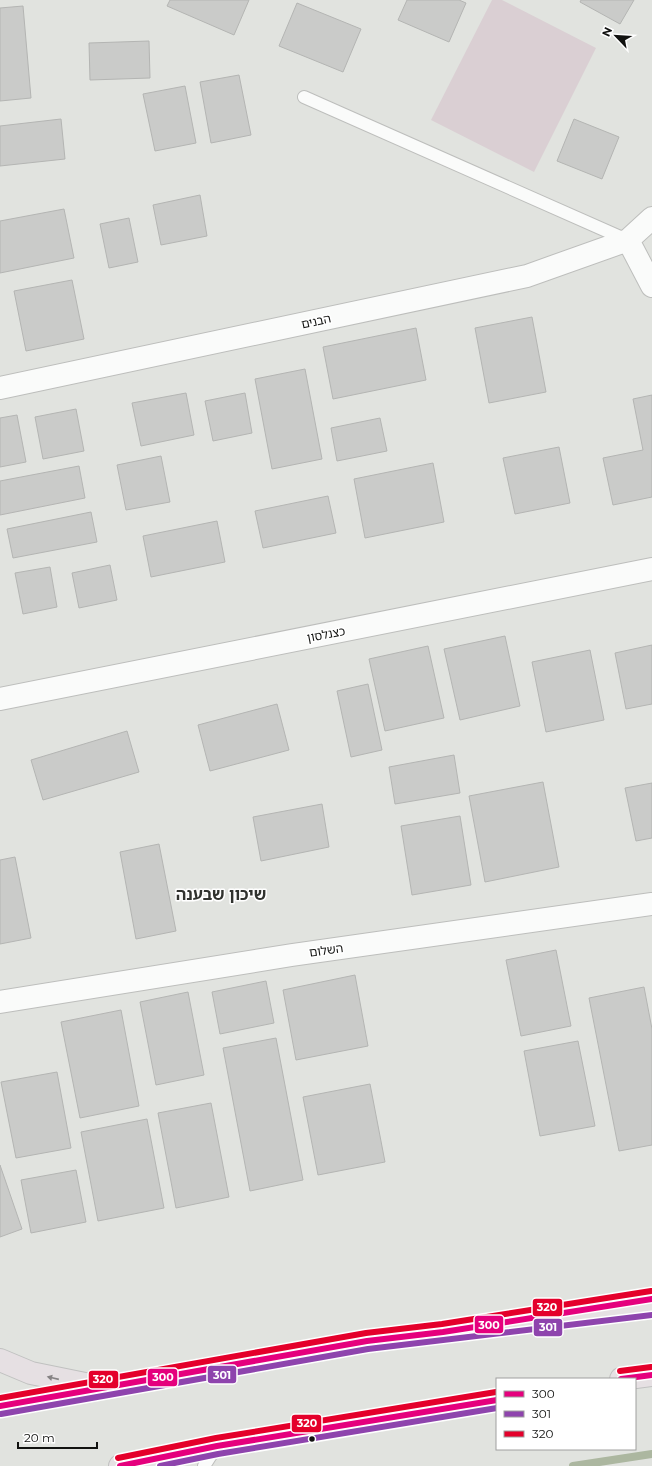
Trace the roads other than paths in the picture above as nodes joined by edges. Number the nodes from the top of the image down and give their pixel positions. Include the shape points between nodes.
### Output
1 (304, 97) dead end
2 (652, 218) edge
3 (628, 240) junction
4 (652, 286) edge
5 (0, 388) edge
6 (652, 569) edge
7 (0, 699) edge
8 (652, 904) edge
9 (0, 1002) edge
10 (652, 1299) edge
11 (652, 1307) edge
12 (443, 1332) junction
13 (0, 1360) edge
14 (652, 1375) edge
15 (629, 1378) edge
16 (105, 1388) junction
17 (496, 1400) edge
18 (0, 1406) edge
19 (217, 1446) junction
20 (120, 1466) edge
21 (204, 1466) edge

1 - 3 lane
2 - 3 street, הבנים
3 - 4 street
3 - 5 street, הבנים via 527,276
6 - 7 street, כצנלסון
8 - 9 street, השלום via 292,955
10 - 12 highway
11 - 12 highway
12 - 16 highway via 367,1341
16 -> 13 highway via 31,1373
14 - 15 highway
16 - 18 highway
17 - 19 highway
19 - 20 highway
19 - 21 lane

